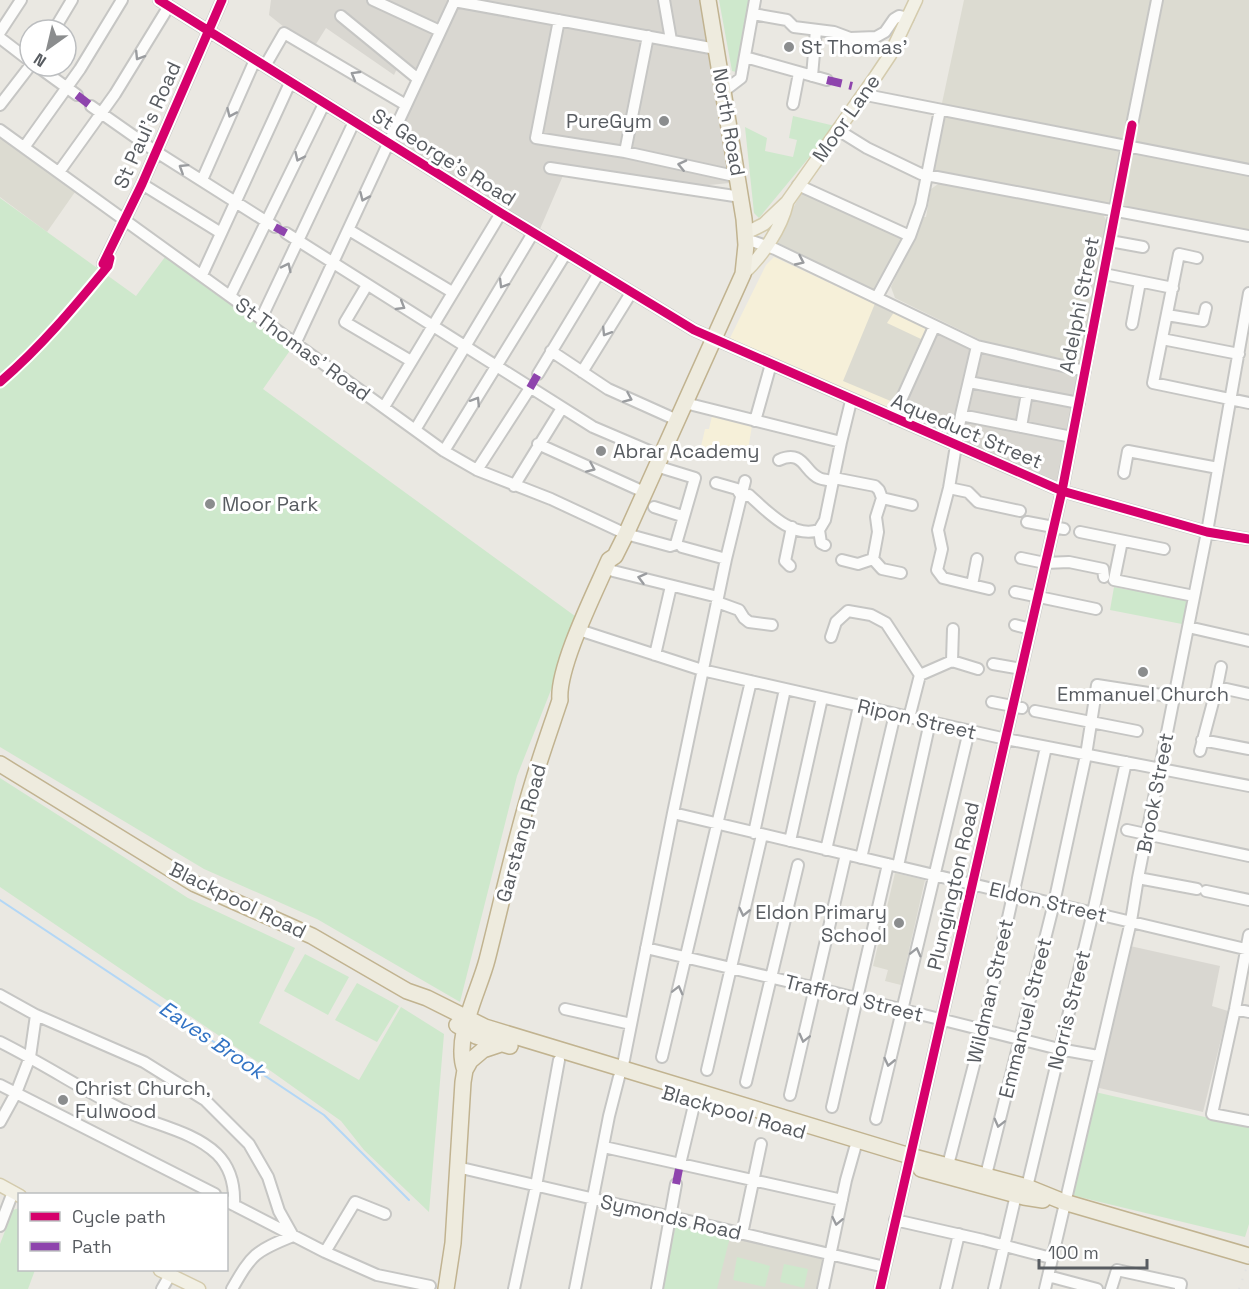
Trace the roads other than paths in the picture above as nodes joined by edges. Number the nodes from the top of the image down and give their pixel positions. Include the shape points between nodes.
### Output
1 (21, 0) edge
2 (72, 0) edge
3 (122, 0) edge
4 (159, 0) edge
5 (222, 0) edge
6 (373, 0) edge
7 (454, 0) edge
8 (664, 0) edge
9 (708, 0) edge
10 (755, 0) edge
11 (916, 0) edge
12 (1157, 0) edge
13 (169, 6) junction
14 (753, 14) junction
15 (341, 16) dead end
16 (61, 18) edge
17 (908, 18) junction
18 (560, 20) junction
19 (209, 30) junction
20 (816, 30) junction
21 (440, 31) junction
22 (0, 32) edge
23 (648, 36) junction
24 (0, 38) edge
25 (670, 40) junction
26 (716, 49) junction
27 (18, 52) edge
28 (745, 57) junction
29 (255, 60) junction
30 (265, 66) junction
31 (799, 73) junction
32 (812, 76) junction
33 (21, 78) edge
34 (54, 78) edge
35 (418, 79) junction
36 (827, 80) dead end
37 (290, 83) junction
38 (66, 87) junction
39 (724, 91) junction
40 (865, 93) junction
41 (77, 96) dead end
42 (324, 104) junction
43 (793, 104) dead end
44 (0, 105) edge
45 (91, 105) dead end
46 (406, 105) junction
47 (940, 110) junction
48 (102, 113) junction
49 (354, 122) junction
50 (1132, 126) dead end
51 (0, 130) edge
52 (838, 130) junction
53 (388, 143) junction
54 (25, 146) junction
55 (1127, 146) junction
56 (155, 151) junction
57 (625, 152) junction
58 (550, 168) dead end
59 (1249, 170) edge
60 (59, 172) junction
61 (928, 176) junction
62 (738, 177) junction
63 (202, 180) junction
64 (142, 184) junction
65 (798, 185) junction
66 (741, 197) junction
67 (236, 201) junction
68 (787, 202) junction
69 (1116, 211) junction
70 (501, 213) junction
71 (125, 219) junction
72 (779, 223) junction
73 (271, 224) junction
74 (349, 230) junction
75 (221, 233) junction
76 (286, 233) dead end
77 (533, 233) junction
78 (910, 236) junction
79 (1249, 236) edge
80 (746, 239) junction
81 (1110, 241) junction
82 (299, 242) junction
83 (766, 245) junction
84 (1143, 247) dead end
85 (566, 254) junction
86 (1197, 258) dead end
87 (334, 263) junction
88 (104, 264) dead end
89 (599, 273) junction
90 (743, 274) junction
91 (1104, 274) junction
92 (202, 275) junction
93 (1140, 282) junction
94 (367, 285) junction
95 (1173, 288) junction
96 (452, 292) junction
97 (631, 293) junction
98 (230, 296) junction
99 (877, 297) junction
100 (1248, 300) edge
101 (1206, 308) dead end
102 (1167, 315) junction
103 (261, 319) junction
104 (432, 324) junction
105 (1132, 324) dead end
106 (934, 327) junction
107 (714, 339) junction
108 (1162, 339) junction
109 (295, 344) junction
110 (466, 346) junction
111 (977, 346) junction
112 (551, 351) junction
113 (1239, 354) junction
114 (411, 361) junction
115 (771, 364) junction
116 (497, 367) junction
117 (1085, 371) junction
118 (582, 372) junction
119 (538, 374) dead end
120 (969, 381) junction
121 (530, 388) junction
122 (1027, 393) junction
123 (1231, 399) junction
124 (851, 400) junction
125 (685, 403) junction
126 (1079, 403) junction
127 (1249, 403) edge
128 (384, 407) junction
129 (562, 408) junction
130 (962, 415) junction
131 (893, 418) junction
132 (677, 420) junction
133 (755, 421) junction
134 (1021, 427) junction
135 (415, 430) junction
136 (1072, 437) junction
137 (841, 442) junction
138 (538, 444) junction
139 (957, 447) junction
140 (444, 451) junction
141 (779, 460) dead end
142 (658, 461) junction
143 (1218, 468) junction
144 (477, 470) junction
145 (1124, 473) dead end
146 (833, 479) junction
147 (745, 481) dead end
148 (716, 483) dead end
149 (514, 486) junction
150 (949, 488) junction
151 (644, 492) junction
152 (1062, 492) junction
153 (742, 497) junction
154 (882, 498) junction
155 (912, 505) dead end
156 (654, 507) dead end
157 (1020, 511) dead end
158 (682, 516) junction
159 (1027, 522) dead end
160 (792, 527) junction
161 (1059, 528) junction
162 (819, 530) junction
163 (1080, 532) dead end
164 (1207, 532) junction
165 (626, 534) junction
166 (1249, 539) edge
167 (1122, 541) junction
168 (825, 545) dead end
169 (686, 546) junction
170 (1164, 549) dead end
171 (1021, 558) dead end
172 (726, 559) junction
173 (873, 559) junction
174 (842, 560) dead end
175 (977, 560) dead end
176 (614, 563) junction
177 (1045, 563) junction
178 (790, 566) dead end
179 (901, 573) dead end
180 (1109, 579) junction
181 (972, 585) junction
182 (671, 586) junction
183 (989, 589) dead end
184 (1015, 591) dead end
185 (1038, 596) junction
186 (1194, 596) junction
187 (718, 600) junction
188 (1096, 609) dead end
189 (772, 625) dead end
190 (1016, 625) dead end
191 (1188, 627) junction
192 (953, 629) dead end
193 (1031, 629) junction
194 (584, 632) junction
195 (831, 637) dead end
196 (1249, 640) edge
197 (655, 655) junction
198 (952, 661) junction
199 (993, 664) dead end
200 (1221, 667) dead end
201 (978, 669) dead end
202 (1022, 669) junction
203 (702, 670) junction
204 (920, 675) junction
205 (751, 681) junction
206 (1217, 687) junction
207 (785, 689) junction
208 (1249, 694) edge
209 (1174, 697) junction
210 (822, 698) junction
211 (992, 702) dead end
212 (859, 706) junction
213 (1017, 707) junction
214 (1035, 711) dead end
215 (895, 714) junction
216 (909, 718) junction
217 (930, 722) junction
218 (1092, 723) junction
219 (969, 731) junction
220 (1137, 731) dead end
221 (1006, 739) junction
222 (1046, 747) junction
223 (1249, 749) edge
224 (1086, 755) junction
225 (1126, 762) junction
226 (0, 764) edge
227 (1160, 769) junction
228 (1249, 786) edge
229 (673, 813) junction
230 (717, 824) junction
231 (1127, 830) dead end
232 (758, 834) junction
233 (1146, 834) junction
234 (790, 841) junction
235 (826, 850) junction
236 (846, 855) junction
237 (1249, 856) edge
238 (861, 858) junction
239 (798, 865) dead end
240 (893, 865) junction
241 (936, 874) junction
242 (1138, 878) junction
243 (972, 884) junction
244 (1012, 892) junction
245 (1249, 900) edge
246 (1054, 903) junction
247 (1093, 912) junction
248 (1131, 921) junction
249 (1249, 935) edge
250 (646, 948) junction
251 (1248, 950) edge
252 (686, 957) junction
253 (485, 967) junction
254 (731, 969) junction
255 (772, 977) junction
256 (816, 988) junction
257 (0, 995) edge
258 (417, 995) junction
259 (474, 997) junction
260 (857, 998) junction
261 (444, 1007) junction
262 (565, 1009) dead end
263 (902, 1009) junction
264 (1235, 1010) junction
265 (1249, 1012) edge
266 (36, 1015) junction
267 (942, 1020) junction
268 (631, 1024) junction
269 (471, 1027) junction
270 (983, 1029) junction
271 (1020, 1039) junction
272 (0, 1042) edge
273 (501, 1044) junction
274 (1059, 1048) junction
275 (663, 1052) dead end
276 (1098, 1056) junction
277 (30, 1057) junction
278 (559, 1060) junction
279 (468, 1065) junction
280 (707, 1071) dead end
281 (621, 1074) junction
282 (746, 1079) dead end
283 (0, 1085) edge
284 (791, 1091) dead end
285 (16, 1093) junction
286 (695, 1101) junction
287 (833, 1105) dead end
288 (877, 1117) dead end
289 (1249, 1121) edge
290 (0, 1122) edge
291 (761, 1144) dead end
292 (604, 1147) junction
293 (855, 1148) junction
294 (909, 1160) junction
295 (680, 1164) junction
296 (948, 1165) junction
297 (458, 1167) junction
298 (986, 1175) junction
299 (753, 1180) junction
300 (676, 1184) dead end
301 (0, 1185) edge
302 (536, 1185) junction
303 (1021, 1191) junction
304 (213, 1193) edge
305 (16, 1194) edge
306 (593, 1199) junction
307 (842, 1200) junction
308 (1064, 1202) junction
309 (230, 1203) edge
310 (385, 1214) dead end
311 (670, 1217) junction
312 (895, 1220) junction
313 (0, 1226) edge
314 (742, 1234) junction
315 (959, 1234) junction
316 (293, 1236) junction
317 (1005, 1246) junction
318 (325, 1252) junction
319 (830, 1255) junction
320 (1249, 1256) edge
321 (1052, 1258) junction
322 (885, 1267) junction
323 (165, 1272) edge
324 (1048, 1276) junction
325 (430, 1286) dead end
326 (1183, 1286) edge
327 (162, 1289) edge
328 (199, 1289) edge
329 (232, 1289) edge
330 (447, 1289) edge
331 (514, 1289) edge
332 (575, 1289) edge
333 (657, 1289) edge
334 (823, 1289) edge
335 (880, 1289) edge
336 (946, 1289) edge
337 (994, 1289) edge
338 (1045, 1289) edge
339 (1097, 1289) edge
340 (1111, 1289) edge

1 - 22 street
2 - 16 street
3 - 38 street
4 - 13 street, St George's Road
5 - 19 street, St Paul's Road
6 - 21 street
7 - 18 street
7 - 21 street
8 - 25 street
9 - 26 highway, North Road
10 - 14 street
11 - 17 main road, Moor Lane
12 - 50 street
13 - 19 street, St George's Road
13 -> 48 street
14 - 20 street
14 - 28 street
15 - 35 street
17 - 20 street via 899,16 876,37 850,38
17 - 40 main road, Moor Lane
18 - 23 street
18 - 57 street via 536,138
19 - 29 street, St George's Road
19 - 56 street, St Paul's Road
20 - 32 street
21 - 35 street
23 - 25 street
23 - 57 street
24 - 27 street
25 - 26 street
26 - 39 highway, North Road
28 - 31 street
28 - 39 street via 741,78
29 - 30 street, St George's Road
29 -> 63 street
30 - 37 street, St George's Road
46 -> 30 street via 284,33
31 - 32 street
31 - 43 street
32 - 36 street
33 - 44 street
34 - 38 street
35 - 46 street
37 - 42 street, St George's Road
37 - 67 street
38 - 41 street
38 - 54 street
39 - 62 highway, North Road
40 - 47 street
40 - 52 main road, Moor Lane
42 - 49 street, St George's Road
42 -> 73 street
45 - 48 street
46 - 53 street
47 - 55 street
47 - 61 street
48 - 56 street
48 - 60 street
49 - 53 street, St George's Road
49 - 82 street
51 - 54 street, St Thomas' Road
52 - 61 street
52 - 65 main road, Moor Lane
53 - 70 street, St George's Road
53 -> 74 street
54 - 60 street, St Thomas' Road
55 - 59 street
55 - 69 street, Adelphi Street
63 -> 56 street
56 - 64 street, St Paul's Road
62 -> 57 street
58 - 66 street
60 - 71 street, St Thomas' Road
61 - 69 street
61 - 78 street
62 - 66 highway, North Road
63 - 67 street
64 - 71 street, St Paul's Road
64 - 75 street
65 - 68 main road, Moor Lane
65 - 78 street
66 - 80 highway, North Road
67 - 73 street
67 - 75 street
68 - 72 main road, Moor Lane
68 - 80 main road, Moor Lane
69 - 79 street
69 - 81 street, Adelphi Street
70 - 77 street, St George's Road
70 - 96 street
71 - 88 street, St Paul's Road
71 - 92 street, St Thomas' Road
72 - 80 main road
72 - 83 main road, Moor Lane
73 - 98 street
74 - 87 street
74 - 96 street
75 - 92 street
76 - 82 street
77 - 85 street, St George's Road
77 -> 110 street
78 - 99 street
80 - 83 street
80 - 90 highway, Moor Lane
81 - 84 street
81 - 91 street, Adelphi Street
82 - 87 street
103 -> 82 street
83 - 90 main road, Moor Lane
83 -> 99 street
85 - 89 street, St George's Road
85 - 116 street
86 - 95 street via 1179,255
87 - 94 street
87 - 109 street
89 - 97 street, St George's Road
89 - 112 street
90 - 107 highway, Moor Lane
91 - 93 street
91 - 117 street, Adelphi Street
92 - 98 street, St Thomas' Road
93 - 95 street
93 - 105 street
94 -> 104 street
94 - 114 street via 345,322
95 - 102 street
96 - 104 street
97 - 107 street, St George's Road
97 -> 118 street
98 - 103 street, St Thomas' Road
99 - 106 street
100 - 113 street, Brook Street
101 - 102 street via 1203,321
102 - 108 street
103 - 109 street, St Thomas' Road
104 - 110 street
104 - 114 street
106 - 111 street
106 - 131 street
107 - 115 street, Aqueduct Street
107 - 125 highway, Garstang Road
108 - 113 street
108 - 123 street via 1153,383
109 - 128 street, St Thomas' Road
110 - 116 street
110 - 135 street
111 - 117 street
111 - 120 street
112 - 118 street
112 - 119 street
113 - 123 street, Brook Street
114 - 128 street
115 - 124 street, Aqueduct Street
115 - 133 street
116 - 121 street
140 -> 116 street
117 - 126 street, Adelphi Street
118 -> 132 street via 608,389
120 - 122 street
120 - 130 street
121 - 129 street
121 - 144 street
122 - 126 street
122 - 134 street
123 - 127 street
123 - 143 street, Brook Street
124 - 131 street, Aqueduct Street
124 - 137 street
125 - 132 highway, Garstang Road
125 - 133 street
126 - 136 street, Adelphi Street
128 - 135 street, St Thomas' Road
129 - 138 street
129 - 142 street
130 - 134 street
130 - 139 street
131 - 139 street, Aqueduct Street
132 - 142 highway, Garstang Road
133 - 137 street
134 - 136 street
135 - 140 street, St Thomas' Road
136 - 152 street, Adelphi Street
137 - 146 street
138 - 149 street
138 -> 151 street
139 - 150 street
139 - 152 street, Aqueduct Street
140 - 144 street, St Thomas' Road
141 - 146 street via 803,461 817,478
142 - 151 highway, Garstang Road
142 - 158 street via 695,478
143 - 145 street via 1128,451
143 - 164 street, Brook Street
144 - 149 street, St Thomas' Road
146 - 154 street via 875,486
146 - 162 street via 825,520
147 - 153 street
148 - 153 street via 737,489
149 - 165 street, St Thomas' Road via 552,499
150 - 157 street via 968,492 978,502
150 - 181 street via 938,530 942,549 937,570 943,578
151 - 165 highway, Garstang Road
152 - 161 street, Plungington Road
152 - 164 street, Aqueduct Street
153 - 160 street via 749,495
153 - 172 street
154 - 155 street
154 - 173 street via 876,518 878,532
156 - 158 street
158 - 169 street
159 - 161 street
160 - 162 street
160 - 178 street via 785,561
161 - 177 street, Plungington Road
162 - 168 street
163 - 167 street
164 - 166 street, Aqueduct Street
164 - 186 street, Brook Street
165 - 169 street, St Thomas' Road via 670,546
165 - 176 highway, Garstang Road
167 - 170 street
167 - 180 street
169 - 172 street, St Thomas' Road
171 - 177 street
172 - 187 street
173 - 174 street via 858,564
173 - 179 street via 882,569
175 - 181 street
182 -> 176 street
176 - 194 highway, Garstang Road
177 - 180 street via 1069,562 1103,569
177 - 185 street, Plungington Road
180 - 186 street
181 - 183 street
182 - 187 street
182 - 197 street
184 - 185 street
185 - 188 street
185 - 193 street, Plungington Road
186 - 191 street, Brook Street
187 - 189 street via 739,610 749,622
187 - 203 street
190 - 193 street
191 - 196 street
191 - 209 street, Brook Street
192 - 198 street
193 - 202 street, Plungington Road
194 - 197 street, Ripon Street
194 - 253 highway, Garstang Road via 567,692 560,700 532,784
195 - 204 street via 836,622 848,611 871,615 886,622
197 - 203 street, Ripon Street
198 - 201 street
198 - 204 street
199 - 202 street
200 - 206 street
202 - 213 street, Plungington Road
203 - 205 street, Ripon Street
203 - 229 street
204 - 216 street
205 - 207 street, Ripon Street
205 - 230 street
206 - 208 street
206 - 223 street via 1201,746
207 - 210 street, Ripon Street
207 - 232 street
209 - 218 street, Emmanuel Street via 1097,685
209 - 227 street, Brook Street
210 - 212 street, Ripon Street
210 - 234 street
211 - 213 street
212 - 215 street, Ripon Street
212 - 235 street
213 - 221 street, Plungington Road
214 - 218 street
215 - 216 street, Ripon Street
215 - 238 street
216 - 217 street, Ripon Street
217 - 219 street, Ripon Street
217 - 240 street
218 - 220 street
218 - 224 street, Emmanuel Street
219 - 221 street, Ripon Street
219 - 241 street
221 - 222 street, Ripon Street
221 - 243 street, Plungington Road
222 - 224 street, Ripon Street
222 - 244 street, Wildman Street
224 - 225 street, Ripon Street
224 - 246 street, Emmanuel Street
225 - 227 street, Ripon Street
225 - 247 street, Norris Street
226 - 258 highway, Blackpool Road via 195,884 312,936
227 - 228 street, Ripon Street
227 - 233 street, Brook Street
229 - 230 street, Eldon Street
229 - 250 street
230 - 232 street, Eldon Street
230 - 252 street
231 - 233 street
232 - 234 street, Eldon Street
232 -> 254 street
233 - 237 street
233 - 242 street, Brook Street
234 - 235 street, Eldon Street
235 - 236 street, Eldon Street
236 - 238 street, Eldon Street
236 - 256 street
238 - 240 street, Eldon Street
239 - 255 street
240 - 241 street, Eldon Street
240 - 260 street
241 - 243 street, Eldon Street
263 -> 241 street
242 - 245 street
242 - 248 street, Brook Street
243 - 244 street, Eldon Street
243 - 267 street, Plungington Road
244 - 246 street, Eldon Street
244 - 270 street, Wildman Street
246 - 247 street, Eldon Street
246 - 271 street, Emmanuel Street
247 - 248 street, Eldon Street
247 - 274 street, Norris Street
248 - 251 street, Eldon Street
248 - 276 street, Brook Street
249 - 251 street
250 - 252 street, Trafford Street
250 - 268 street
251 - 264 street
252 - 254 street, Trafford Street
275 -> 252 street
253 - 259 highway, Garstang Road
253 - 269 highway, Garstang Road
254 - 255 street, Trafford Street
254 - 280 street
255 - 256 street, Trafford Street
255 - 282 street
256 - 260 street, Trafford Street
256 -> 284 street
257 - 266 street
258 - 261 highway, Blackpool Road
258 - 269 highway, Blackpool Road via 429,1008
259 - 261 highway via 464,1004
259 - 269 highway, Garstang Road
260 - 263 street, Trafford Street
260 - 287 street
261 - 269 highway, Blackpool Road
262 - 268 street
263 - 267 street, Trafford Street
263 -> 288 street
264 - 265 street
264 - 289 street via 1212,1114
266 - 277 street
266 - 316 street via 144,1062 205,1100 249,1144
267 - 270 street, Trafford Street
267 - 294 street, Plungington Road
268 - 281 street
269 - 273 highway, Blackpool Road
269 - 279 highway, Garstang Road via 462,1057
269 - 281 highway, Blackpool Road
270 - 271 street, Trafford Street
270 - 296 street, Wildman Street
271 - 274 street, Trafford Street
271 -> 298 street, Emmanuel Street
272 - 277 street
273 - 278 highway, Blackpool Road
273 - 279 highway via 483,1050
274 - 276 street, Trafford Street
274 - 303 street, Norris Street via 1032,1164
276 - 308 street, Brook Street
277 - 285 street
277 - 309 street via 119,1109 180,1132 212,1151 231,1175 235,1191
278 - 281 highway, Blackpool Road
278 - 302 street
279 - 297 highway, Garstang Road via 459,1119
281 - 286 highway, Blackpool Road
281 - 292 street
281 - 294 highway, Blackpool Road
283 - 285 street
285 - 290 street
285 - 304 street
286 - 293 highway, Blackpool Road
286 - 295 street
291 - 299 street
292 - 295 street
292 - 306 street
293 - 294 highway, Blackpool Road
293 - 307 street
294 - 296 highway, Blackpool Road
294 - 303 highway, Blackpool Road
294 - 312 street, Plungington Road
295 - 299 street
296 - 298 highway, Blackpool Road
297 - 302 street, Symonds Road
297 - 330 highway, Garstang Road
298 - 303 highway, Blackpool Road
299 - 307 street
299 - 314 street
300 - 311 street
301 - 305 main road
302 - 306 street, Symonds Road
302 - 331 street
303 - 308 highway, Blackpool Road
303 - 317 street, Norris Street
305 - 313 street
306 - 311 street, Symonds Road
306 - 332 street
307 -> 319 street
308 - 320 highway, Blackpool Road
308 - 321 street, Brook Street
309 - 316 street
310 - 318 street via 355,1202
311 - 314 street, Symonds Road
311 - 333 street
312 - 315 street
312 - 322 street, Plungington Road
314 - 319 street, Symonds Road
315 - 317 street
315 - 336 street
316 - 318 street
316 - 329 street via 252,1256
317 - 321 street
317 - 337 street, Norris Street
318 - 325 street via 377,1275
319 - 322 street, Symonds Road
319 - 334 street
321 - 324 street, Brook Street
322 - 335 street, Plungington Road
323 - 327 street
323 - 328 main road
324 - 338 street, Brook Street
324 - 339 street
326 - 340 street via 1118,1270

